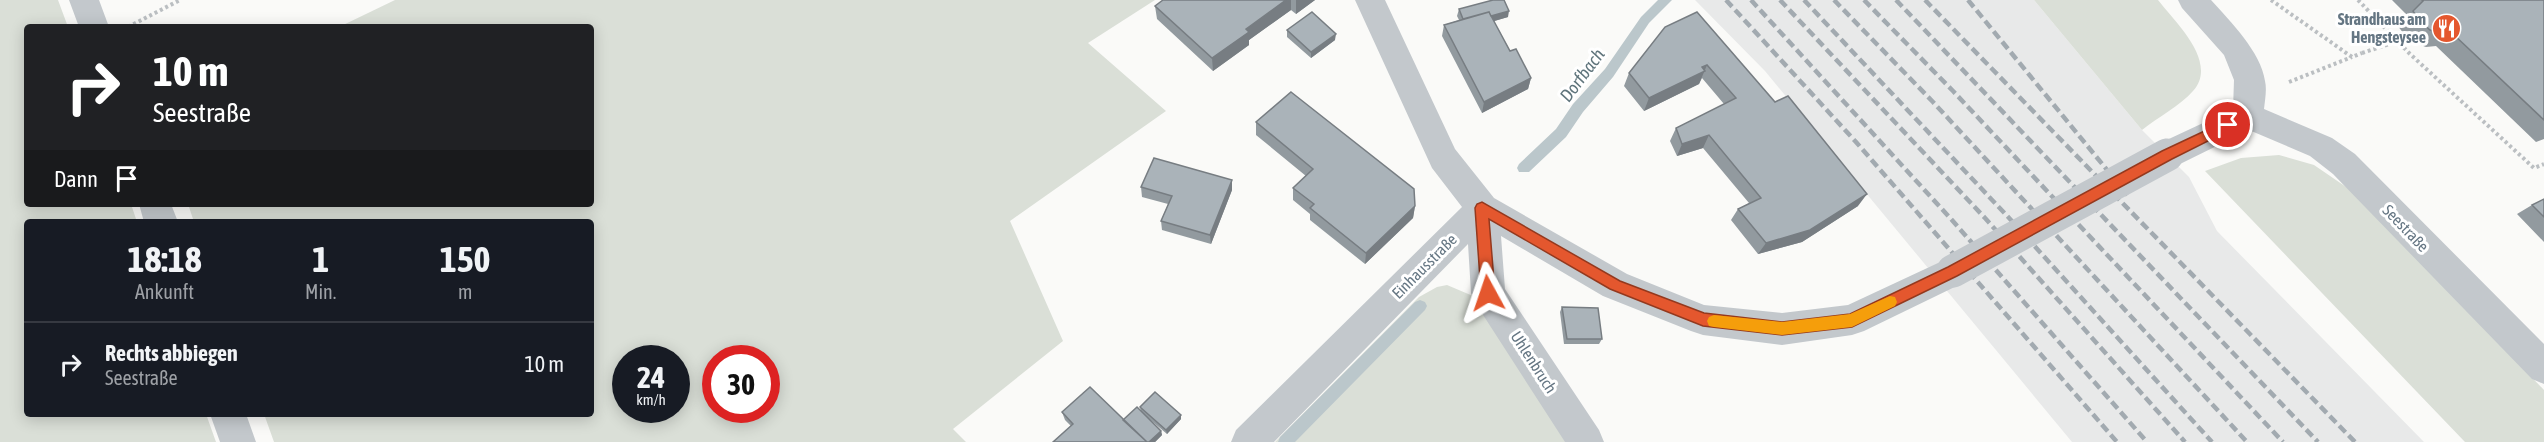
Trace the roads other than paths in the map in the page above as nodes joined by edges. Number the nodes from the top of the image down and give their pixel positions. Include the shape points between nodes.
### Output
1 (84, 0) edge
2 (1370, 0) edge
3 (2193, 0) edge
4 (93, 24) edge
5 (2248, 116) junction
6 (1482, 208) junction
7 (2544, 368) edge
8 (229, 417) edge
9 (238, 442) edge
10 (1249, 442) edge
11 (1586, 442) edge

1 - 4 street
2 - 6 street via 1443,158
3 - 5 street via 2236,48 2250,80
5 - 6 street, bridge via 1852,321 1782,329 1703,320 1615,285
5 - 7 street, Seestraße via 2321,147 2344,164
6 - 10 street, Einhausstraße
6 - 11 street, Uhlenbruch via 1488,293
8 - 9 street

